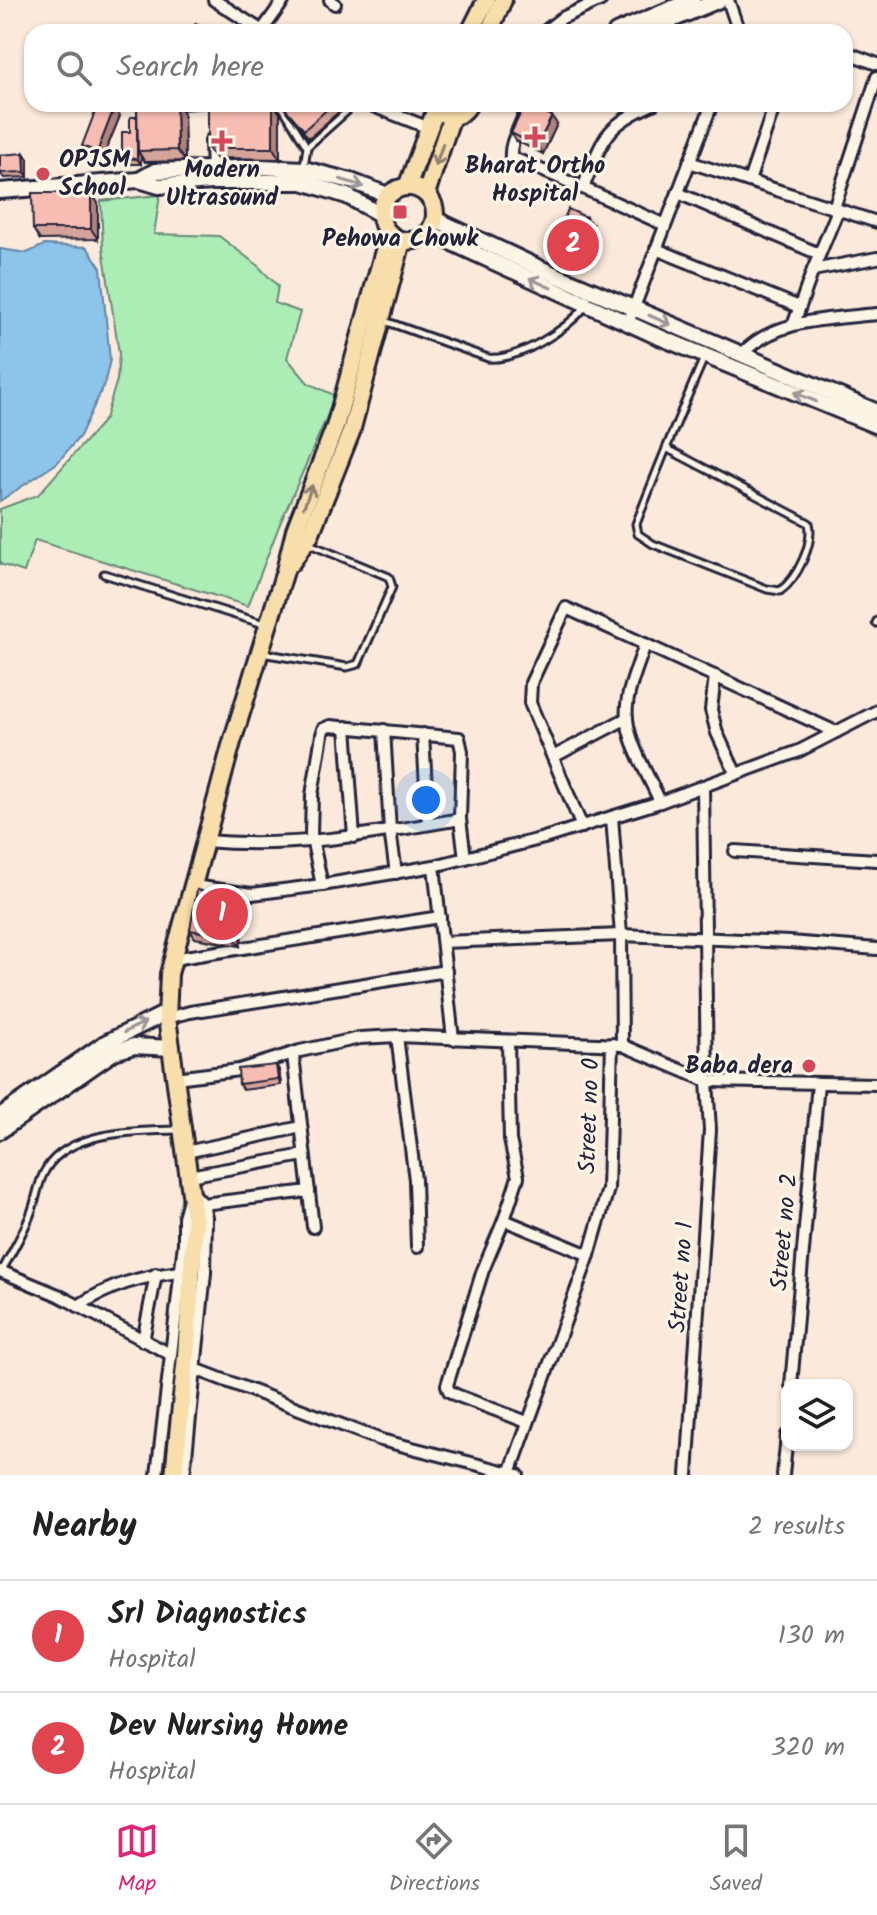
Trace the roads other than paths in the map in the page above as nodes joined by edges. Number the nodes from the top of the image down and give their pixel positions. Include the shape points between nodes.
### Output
1 (214, 0) edge
2 (284, 0) edge
3 (503, 0) edge
4 (601, 0) edge
5 (692, 0) edge
6 (719, 0) edge
7 (728, 0) edge
8 (483, 1) edge
9 (591, 3) edge
10 (250, 24) edge
11 (268, 24) edge
12 (473, 24) edge
13 (492, 24) edge
14 (554, 24) edge
15 (635, 24) edge
16 (662, 24) edge
17 (736, 24) edge
18 (853, 55) edge
19 (877, 64) edge
20 (877, 77) edge
21 (211, 112) edge
22 (285, 112) edge
23 (346, 112) edge
24 (388, 112) edge
25 (434, 112) edge
26 (442, 112) edge
27 (463, 112) edge
28 (525, 112) edge
29 (638, 112) edge
30 (709, 112) edge
31 (772, 112) edge
32 (452, 116) junction
33 (211, 117) edge
34 (429, 128) junction
35 (211, 130) edge
36 (307, 147) junction
37 (689, 162) junction
38 (212, 175) junction
39 (303, 175) junction
40 (749, 181) junction
41 (407, 187) junction
42 (583, 188) junction
43 (0, 191) edge
44 (678, 193) junction
45 (426, 194) junction
46 (388, 195) junction
47 (836, 209) junction
48 (381, 215) junction
49 (877, 222) edge
50 (665, 225) junction
51 (432, 226) junction
52 (396, 237) junction
53 (656, 249) junction
54 (819, 254) junction
55 (877, 258) edge
56 (813, 270) junction
57 (587, 304) junction
58 (799, 307) junction
59 (877, 314) edge
60 (631, 316) junction
61 (374, 317) junction
62 (794, 323) junction
63 (708, 349) junction
64 (741, 355) junction
65 (352, 394) junction
66 (877, 412) edge
67 (877, 426) edge
68 (666, 448) junction
69 (305, 542) junction
70 (285, 571) junction
71 (104, 574) dead end
72 (268, 625) junction
73 (645, 644) junction
74 (260, 653) junction
75 (715, 676) junction
76 (877, 711) edge
77 (627, 718) junction
78 (346, 727) junction
79 (384, 730) junction
80 (836, 732) junction
81 (423, 734) junction
82 (553, 757) junction
83 (736, 774) junction
84 (703, 786) junction
85 (660, 802) junction
86 (612, 817) junction
87 (460, 819) junction
88 (428, 824) junction
89 (582, 827) junction
90 (390, 830) junction
91 (354, 837) junction
92 (205, 841) junction
93 (313, 842) junction
94 (735, 851) dead end
95 (465, 858) junction
96 (877, 860) edge
97 (434, 866) junction
98 (396, 873) junction
99 (322, 885) junction
100 (193, 886) junction
101 (440, 917) junction
102 (621, 935) junction
103 (707, 938) junction
104 (443, 942) junction
105 (877, 949) edge
106 (173, 959) junction
107 (446, 971) junction
108 (168, 1015) junction
109 (397, 1036) junction
110 (453, 1039) junction
111 (508, 1041) junction
112 (617, 1045) junction
113 (172, 1048) junction
114 (293, 1055) junction
115 (176, 1078) junction
116 (707, 1081) junction
117 (818, 1083) junction
118 (877, 1084) edge
119 (0, 1116) edge
120 (301, 1127) junction
121 (183, 1129) junction
122 (0, 1131) edge
123 (186, 1152) junction
124 (304, 1155) junction
125 (190, 1183) junction
126 (309, 1191) junction
127 (203, 1204) junction
128 (504, 1220) junction
129 (313, 1227) dead end
130 (417, 1247) dead end
131 (589, 1255) junction
132 (1, 1272) edge
133 (180, 1272) junction
134 (156, 1274) junction
135 (78, 1306) junction
136 (143, 1341) junction
137 (170, 1354) junction
138 (195, 1369) junction
139 (792, 1379) edge
140 (527, 1422) junction
141 (785, 1451) edge
142 (514, 1474) edge
143 (157, 1475) edge
144 (174, 1475) edge
145 (184, 1475) edge
146 (687, 1475) edge
147 (783, 1475) edge

1 - 10 street
2 - 11 street
3 - 13 main road
4 - 9 street
5 - 15 main road
6 - 16 main road
7 - 17 street
8 - 12 main road
9 - 14 street
18 - 19 street
20 - 47 street
21 - 33 street
22 - 36 lane
23 - 36 lane
24 - 34 street
25 - 34 main road
26 - 32 main road
27 - 32 main road
28 - 42 street via 511,157
29 - 42 street via 604,137
30 - 37 street
31 - 40 street
32 -> 45 main road
34 - 41 main road
35 - 38 street
36 - 39 lane
37 - 40 street
37 - 44 street
38 - 39 main road
38 - 43 main road via 155,171 139,180
39 -> 46 main road via 351,181
39 - 48 main road
40 - 47 street
41 - 45 main road
41 - 46 main road
42 - 50 street
44 - 50 street
44 - 54 street
45 - 51 main road via 435,208
46 - 48 main road
47 - 49 street
47 - 54 street
48 - 52 main road via 384,229
50 - 53 street
51 - 52 main road via 413,241
57 -> 51 main road
51 - 60 main road
52 - 61 main road
53 - 58 street
53 - 60 street
54 - 56 street
55 - 56 street
56 - 58 street
57 - 60 main road
57 - 61 lane via 553,335 501,359
58 - 62 street
59 - 62 street
60 - 63 main road
61 - 65 main road
62 - 64 street via 753,341
63 - 64 main road
67 -> 63 main road
63 - 68 lane
64 - 66 main road
65 - 69 main road via 351,432
70 -> 65 main road via 295,530
68 - 68 lane via 636,524 638,534 767,589 780,591 791,584 808,545 809,523
69 - 70 main road
69 - 74 lane via 389,577 392,587 377,624 358,664 347,667
70 - 72 main road
71 - 72 lane
72 - 74 main road
73 - 75 street
73 - 77 street
73 - 82 street via 564,609 531,683 530,703
74 - 92 main road
75 - 80 street
75 - 83 street via 711,710
76 - 80 street
77 - 82 street
77 - 85 street
78 - 79 street
78 - 91 street
78 - 93 street via 323,729 312,795
79 - 81 street
79 - 90 street
80 - 83 street
81 - 87 street via 455,737 461,743
81 - 88 street
82 - 89 street
83 - 84 street
84 - 85 street
84 - 103 street, Street no 1
85 - 86 street
86 - 89 street
86 - 102 street, Street no 0
87 - 88 street
87 - 95 street
88 - 90 street
89 - 95 street
90 - 91 street
90 - 98 street
91 - 93 street
92 - 93 street via 252,846
92 - 100 main road
93 - 99 street
94 - 96 street
95 - 97 street
97 - 98 street
97 - 101 street
98 - 99 street
99 - 100 street via 252,894
100 - 106 main road
101 - 104 street
101 - 106 street
102 - 103 street
102 - 104 street
102 - 112 street, Street no 0
103 - 105 street
103 - 116 street, Street no 1
104 - 107 street
106 - 108 main road
107 - 108 street
107 - 110 street
108 - 113 main road
119 -> 108 main road via 105,1043
109 - 110 street
109 - 114 street via 360,1038
109 - 130 street via 415,1180
110 - 111 street
111 - 112 street
111 - 128 street via 510,1140 518,1177
112 - 116 street
112 - 131 street, Street no 0 via 608,1189
113 - 115 main road
113 - 122 main road via 134,1046 114,1052
114 - 115 street via 239,1070
114 - 120 street
115 - 121 main road
116 - 117 street
116 - 146 street, Street no 1 via 707,1200
117 - 118 street
117 - 139 street, Street no 2
120 - 123 street
120 - 124 street
121 - 123 main road
121 - 132 lane via 103,1136 60,1155 43,1175 31,1213
123 - 125 main road
124 - 125 street
124 - 126 street
125 - 127 street
125 - 133 street
125 - 144 main road via 195,1223
126 - 127 street
126 - 129 street
127 - 138 street via 205,1273
128 - 131 street
128 - 140 street via 447,1385 456,1395
131 - 140 street, Street no 0
132 - 135 street
133 - 134 street
133 - 137 street
134 - 135 street via 98,1293
134 - 136 street
135 - 136 street
136 - 137 street
137 - 143 street
138 - 142 street via 381,1440
138 - 145 street
140 - 142 street, Street no 0
141 - 147 street

